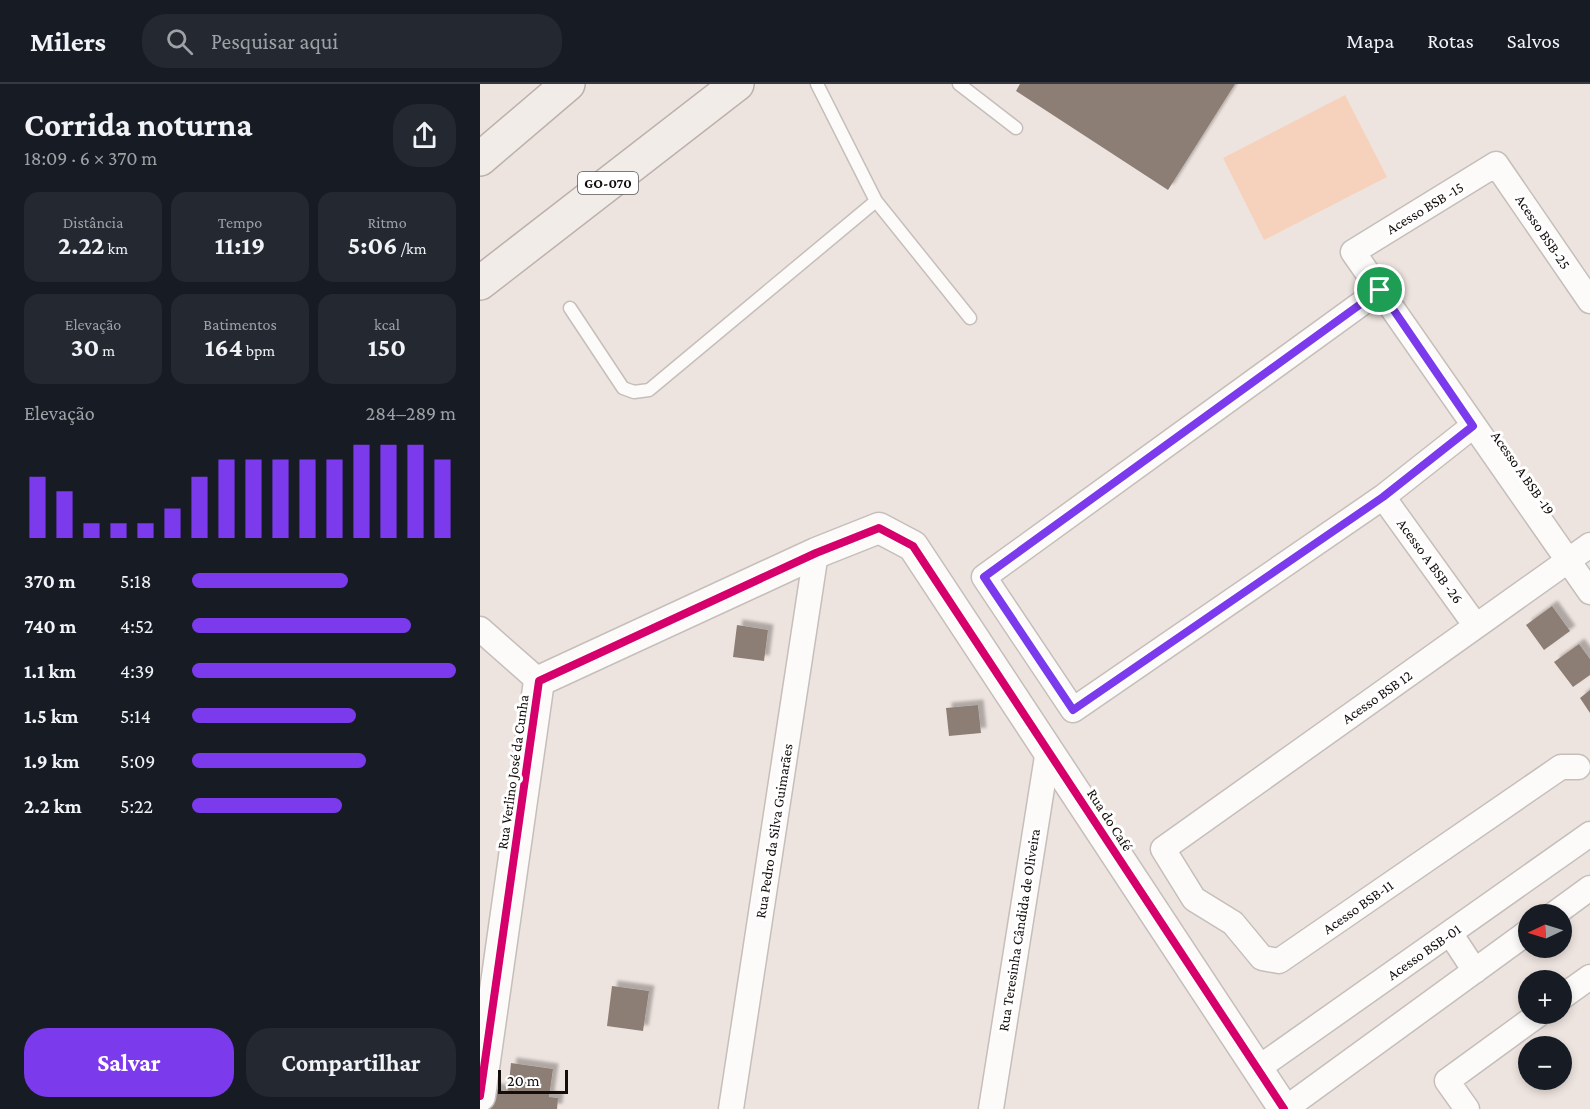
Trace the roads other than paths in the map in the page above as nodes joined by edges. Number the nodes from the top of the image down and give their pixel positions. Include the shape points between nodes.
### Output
1 (568, 84) edge
2 (737, 84) edge
3 (817, 84) edge
4 (959, 84) edge
5 (1016, 129) dead end
6 (480, 159) edge
7 (1496, 164) joint
8 (876, 201) junction
9 (1353, 252) joint
10 (480, 283) edge
11 (1380, 290) junction
12 (1590, 300) edge
13 (570, 308) dead end
14 (970, 318) dead end
15 (1473, 426) junction
16 (1383, 497) junction
17 (1590, 545) edge
18 (913, 546) joint
19 (816, 553) junction
20 (1568, 561) junction
21 (1590, 592) edge
22 (1476, 626) junction
23 (480, 630) edge
24 (539, 681) junction
25 (1048, 750) junction
26 (1578, 767) dead end
27 (1590, 834) edge
28 (1163, 849) joint
29 (1590, 888) edge
30 (1567, 904) edge
31 (1450, 933) junction
32 (1518, 939) edge
33 (1475, 971) junction
34 (1590, 977) edge
35 (1572, 990) edge
36 (1525, 1024) edge
37 (1257, 1069) junction
38 (480, 1096) edge
39 (731, 1109) edge
40 (991, 1109) edge
41 (1284, 1109) edge
42 (1467, 1109) edge

1 - 6 highway
2 - 10 highway, GO-070
3 - 8 lane
4 - 5 lane
7 - 9 street, Acesso BSB -15
7 - 12 street, Acesso BSB-25
8 - 13 lane via 649,390 634,392 623,388
8 - 14 lane
9 - 11 street, Acesso A BSB -19
11 - 15 street, Acesso A BSB -19
11 - 16 street via 984,577 1073,710
15 - 16 street
15 - 20 street, Acesso A BSB -19
16 - 22 street, Acesso A BSB -26
17 - 20 street, Acesso BSB 12
18 - 19 street, Rua Verlino José da Cunha via 879,528
18 - 25 street, Rua do Café
19 - 24 street, Rua Verlino José da Cunha
19 - 39 street, Rua Pedro da Silva Guimarães
20 - 21 street, Acesso A BSB -19
20 - 22 street, Acesso BSB 12
22 - 28 street, Acesso BSB 12
23 - 24 street, Rua Verlino José da Cunha
24 - 38 street, Rua Verlino José da Cunha
25 - 37 street, Rua do Café
25 - 40 street, Rua Teresinha Cândida de Oliveira
26 - 28 street, Acesso BSB-11 via 1561,767 1280,961 1262,958 1233,923 1194,899
27 - 31 street, Acesso BSB-01
29 - 30 street
31 - 33 street
31 - 37 street, Acesso BSB-01
32 - 33 street
33 - 41 street
34 - 35 street
36 - 42 street via 1447,1081
37 - 41 street, Rua do Café

